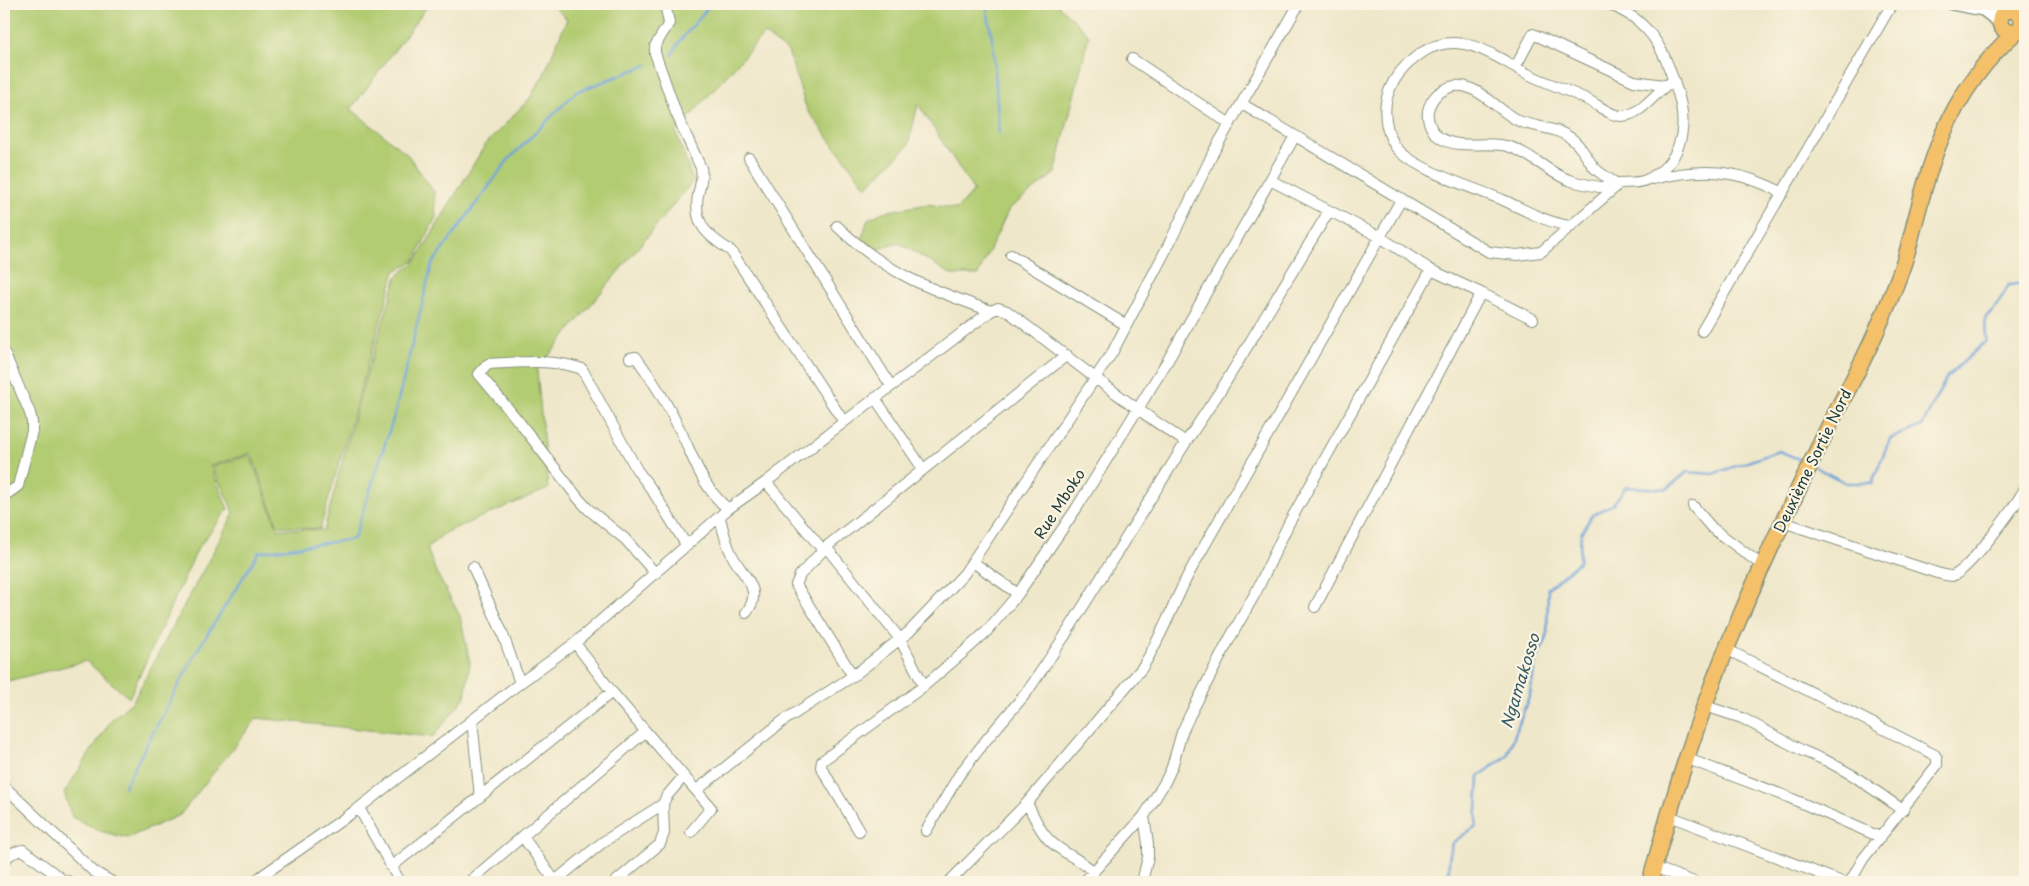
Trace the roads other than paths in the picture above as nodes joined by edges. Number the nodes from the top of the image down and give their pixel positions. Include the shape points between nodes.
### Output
1 (665, 4) edge
2 (1299, 4) edge
3 (1609, 4) edge
4 (1892, 4) edge
5 (1952, 4) edge
6 (2009, 15) edge
7 (2021, 27) edge
8 (1996, 50) junction
9 (1132, 59) dead end
10 (1516, 66) junction
11 (1669, 83) junction
12 (1242, 104) junction
13 (1230, 124) junction
14 (1295, 136) junction
15 (750, 158) dead end
16 (1594, 168) junction
17 (1270, 180) junction
18 (1645, 180) junction
19 (1586, 182) junction
20 (1617, 183) junction
21 (1783, 193) junction
22 (1400, 200) junction
23 (1329, 211) junction
24 (837, 226) dead end
25 (1570, 226) junction
26 (1380, 237) junction
27 (1011, 256) dead end
28 (1431, 270) junction
29 (1481, 292) junction
30 (991, 311) junction
31 (1533, 319) dead end
32 (1126, 326) junction
33 (1702, 331) dead end
34 (4, 352) edge
35 (1067, 356) junction
36 (630, 358) dead end
37 (1097, 378) junction
38 (891, 386) junction
39 (876, 398) junction
40 (1138, 411) junction
41 (844, 422) junction
42 (1186, 442) junction
43 (923, 469) junction
44 (766, 482) junction
45 (2025, 488) edge
46 (4, 496) edge
47 (1693, 506) dead end
48 (728, 509) junction
49 (720, 518) junction
50 (1783, 522) junction
51 (687, 546) junction
52 (825, 549) junction
53 (973, 562) junction
54 (1763, 566) junction
55 (473, 567) dead end
56 (656, 574) junction
57 (1018, 594) junction
58 (1315, 607) dead end
59 (746, 613) dead end
60 (900, 639) junction
61 (575, 643) junction
62 (1726, 649) junction
63 (854, 676) junction
64 (520, 683) junction
65 (924, 686) junction
66 (612, 692) junction
67 (1705, 706) junction
68 (472, 720) junction
69 (645, 732) junction
70 (1688, 758) junction
71 (684, 776) junction
72 (4, 786) edge
73 (697, 790) junction
74 (480, 797) junction
75 (663, 804) junction
76 (1027, 804) junction
77 (359, 808) junction
78 (1903, 810) junction
79 (1144, 816) junction
80 (1669, 816) junction
81 (859, 831) dead end
82 (926, 831) dead end
83 (691, 832) dead end
84 (523, 837) junction
85 (1880, 837) junction
86 (4, 862) edge
87 (391, 867) junction
88 (1654, 867) junction
89 (1094, 872) junction
90 (71, 882) edge
91 (112, 882) edge
92 (253, 882) edge
93 (400, 882) edge
94 (469, 882) edge
95 (615, 882) edge
96 (949, 882) edge
97 (1084, 882) edge
98 (1142, 882) edge
99 (1650, 882) edge
100 (1694, 882) edge
101 (1842, 882) edge
102 (1850, 882) edge

1 - 41 street via 669,22 655,46 655,53 676,113 701,168 699,220 712,239 731,251
2 - 12 street
3 - 11 street via 1638,21 1653,36 1666,59
4 - 21 street
5 - 6 street
6 - 7 main road via 2006,31
6 - 8 main road, Deuxième Sortie Nord
7 - 8 main road, Deuxième Sortie Nord
8 - 50 main road, Deuxième Sortie Nord via 1966,91 1941,137 1891,297
9 - 13 street
10 - 11 street via 1621,116 1642,107
10 - 11 street via 1533,34 1634,81
10 - 25 street via 1484,48 1459,44 1426,50 1393,82 1386,106 1388,129 1402,153 1424,166 1538,217
11 - 18 street via 1682,109 1680,144 1662,170
12 - 13 street
12 - 14 street
13 - 32 street
14 - 17 street, Rue Mboko
14 - 22 street
15 - 38 street
16 - 19 street
16 - 19 street via 1586,153 1572,139 1557,130 1514,118 1465,86 1448,87 1429,107 1428,122 1443,140 1508,146 1559,176
16 - 20 street
17 - 23 street
17 - 40 street, Rue Mboko
18 - 20 street
18 - 21 street via 1678,173 1721,171 1739,174
19 - 20 street via 1603,187
20 - 25 street
21 - 33 street
22 - 25 street via 1489,252 1517,255 1541,252
22 - 26 street
23 - 26 street
23 - 42 street
24 - 30 street via 860,247 903,277
26 - 28 street
26 - 76 street via 1174,602 1156,647 1142,668
27 - 32 street
28 - 29 street
28 - 79 street via 1289,523 1190,715 1172,767
29 - 31 street
29 - 58 street
30 - 35 street via 998,308 1007,312
30 - 38 street
32 - 37 street
34 - 46 street via 30,413 32,430 18,486
35 - 37 street
35 - 43 street
36 - 48 street via 636,357 644,369 678,427 705,484
37 - 40 street
37 - 53 street
38 - 39 street
39 - 41 street
39 - 43 street
40 - 42 street
40 - 57 street, Rue Mboko
41 - 44 street
42 - 82 street via 1028,692 959,775
43 - 52 street
44 - 48 street
44 - 52 street
45 - 50 street via 2017,503 1975,555 1951,576
47 - 54 street via 1712,528
48 - 49 street
49 - 51 street
49 - 59 street via 730,551 753,590 752,605
50 - 54 main road, Deuxième Sortie Nord
51 - 56 street
51 - 56 street via 632,462 582,369 551,362 488,364 479,374 578,498 625,539
52 - 60 street
52 - 63 street via 800,575 796,585
53 - 57 street
53 - 60 street via 947,594
54 - 62 main road, Deuxième Sortie Nord
55 - 64 street
56 - 61 street
57 - 65 street, Rue Mboko via 987,631
60 - 63 street
60 - 65 street
61 - 64 street
61 - 66 street
62 - 67 main road, Deuxième Sortie Nord
62 - 78 street via 1935,755 1937,765
63 - 73 street via 782,721
64 - 68 street
65 - 81 street, Rue Mboko via 821,764
66 - 69 street
66 - 74 street
67 - 70 main road, Deuxième Sortie Nord
67 - 78 street via 1736,715 1827,761
68 - 74 street
68 - 77 street
69 - 71 street
69 - 84 street
70 - 80 main road, Deuxième Sortie Nord
70 - 85 street
71 - 73 street
71 - 75 street
72 - 91 street via 93,871
73 - 83 street via 711,808
74 - 87 street
75 - 84 street via 603,842 555,881
75 - 95 street via 662,842
76 - 89 street via 1050,840
76 - 96 street
77 - 87 street
77 - 92 street
78 - 85 street
79 - 89 street
79 - 98 street via 1148,857
80 - 88 main road, Deuxième Sortie Nord
80 - 101 street
84 - 94 street
85 - 102 street
86 - 90 street via 7,856 23,850 63,880
87 - 93 street
88 - 99 main road, Deuxième Sortie Nord
88 - 100 street
89 - 97 street

